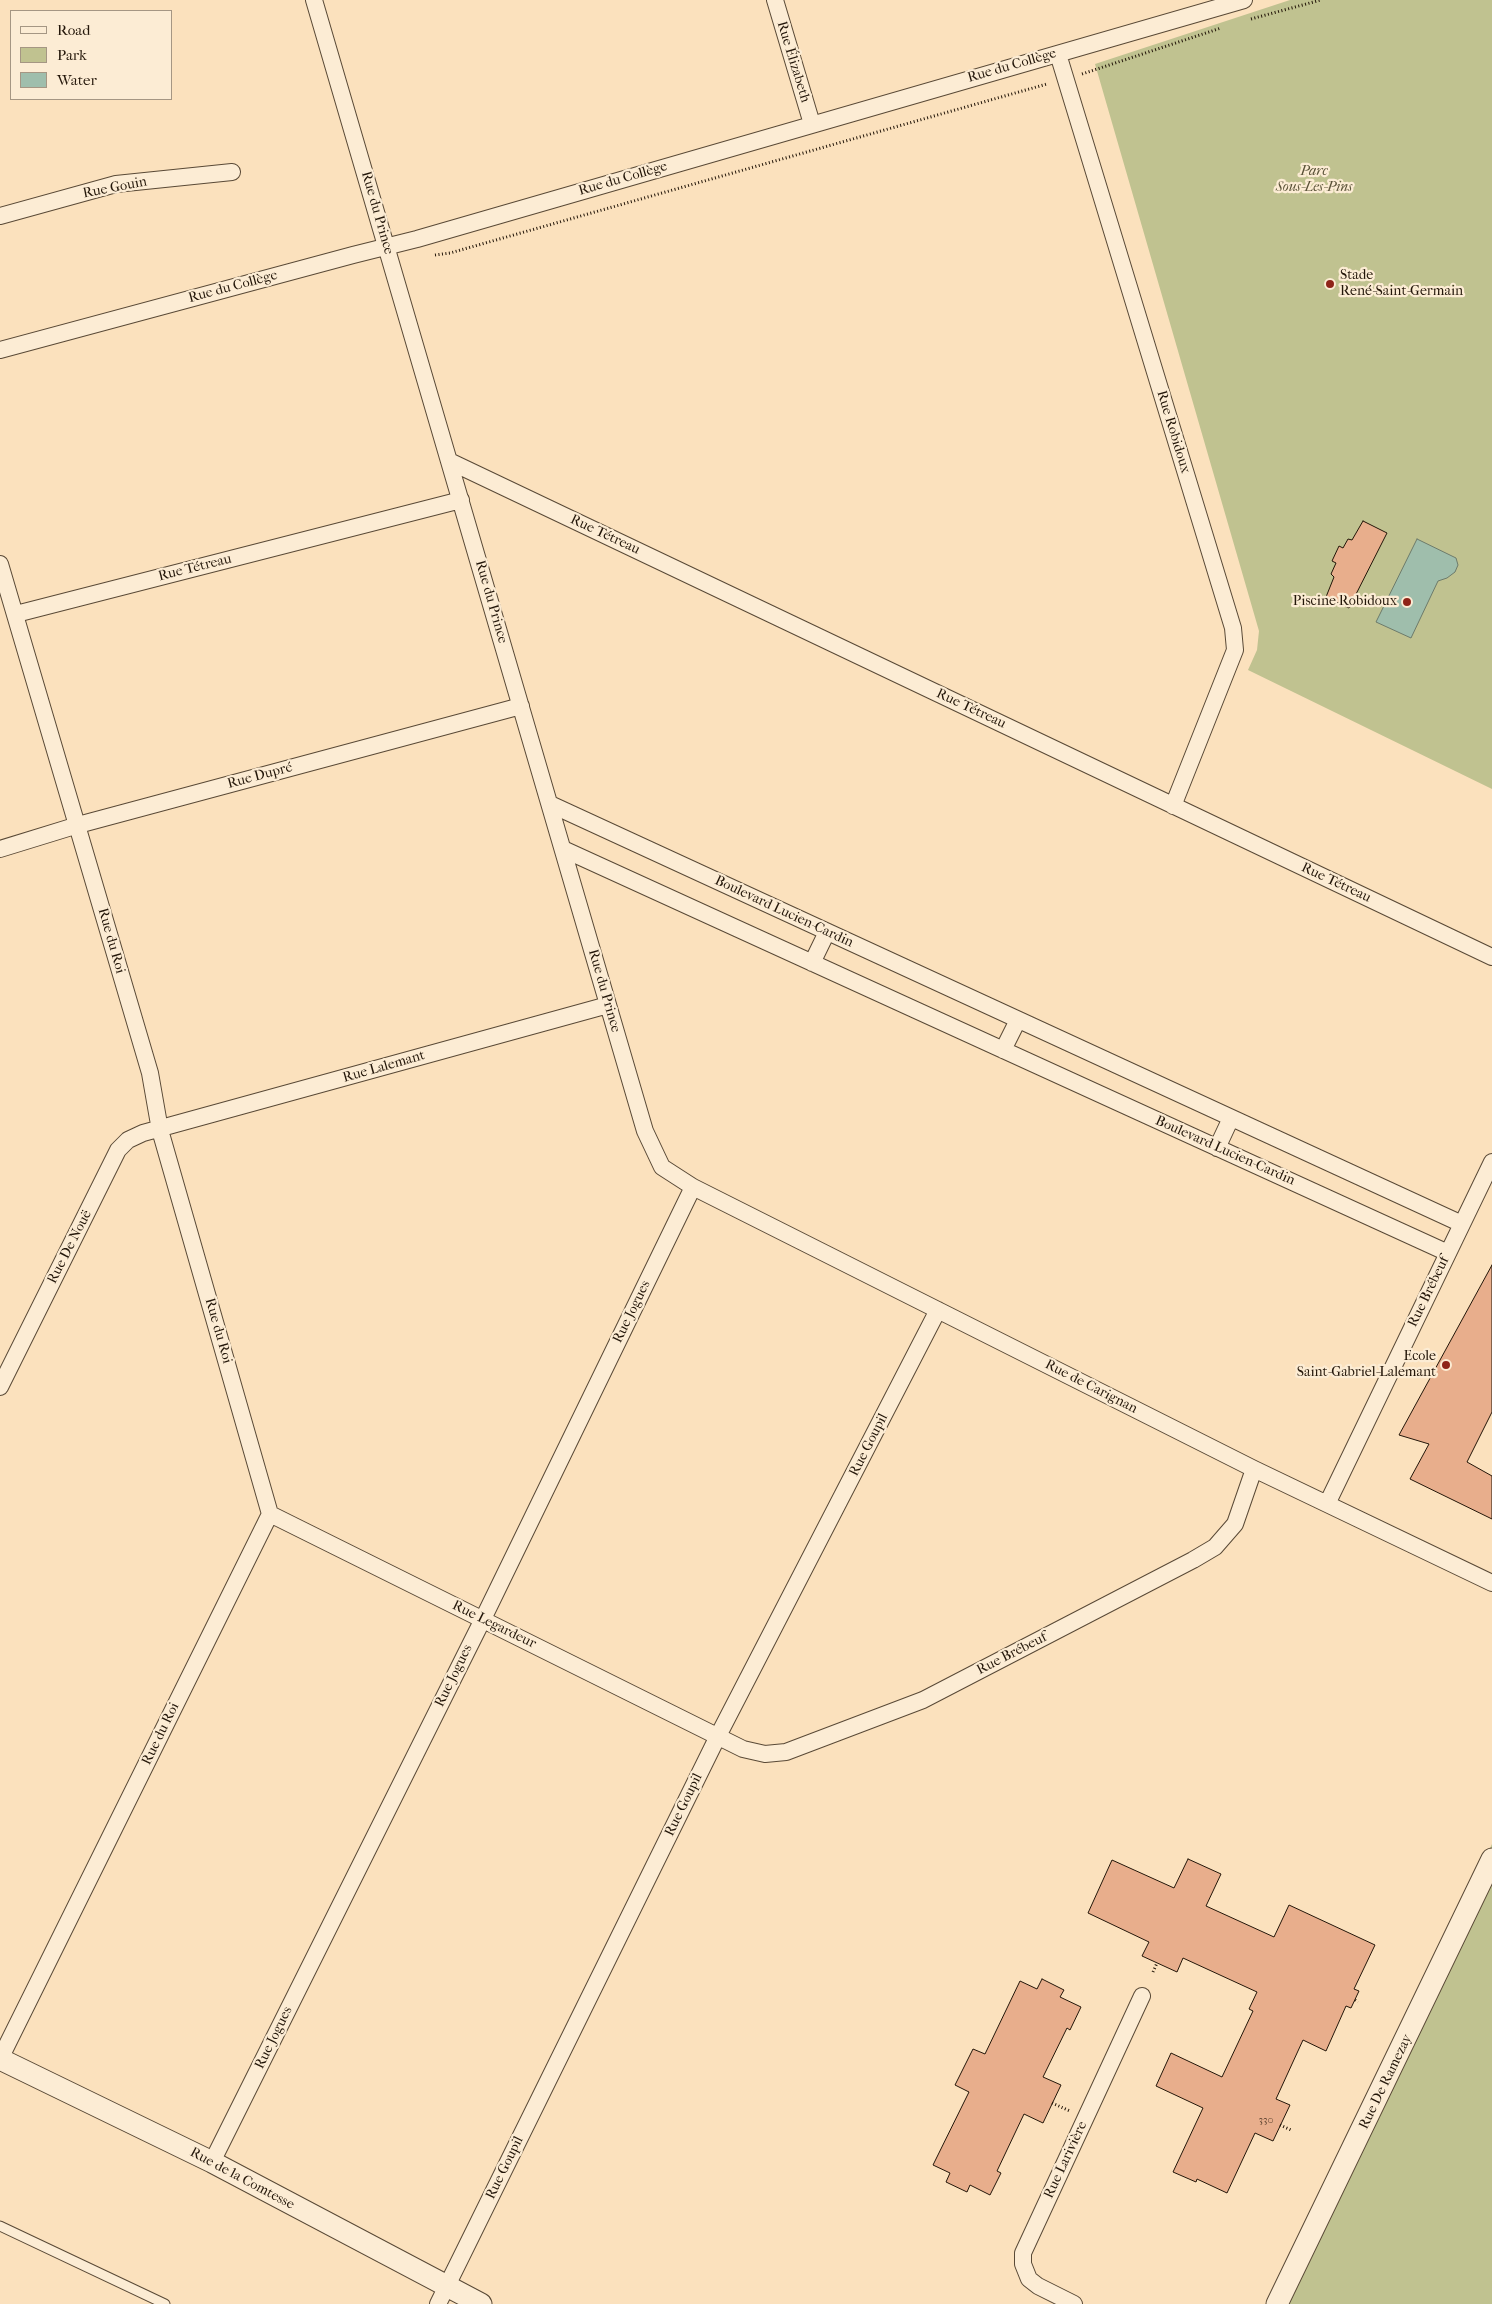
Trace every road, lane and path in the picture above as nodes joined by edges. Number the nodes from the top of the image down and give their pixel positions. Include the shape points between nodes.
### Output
1 (314, 0) edge
2 (774, 0) edge
3 (1241, 0) edge
4 (1321, 0) edge
5 (1246, 20) dead end
6 (1226, 27) dead end
7 (1058, 54) junction
8 (1066, 79) junction
9 (812, 124) junction
10 (232, 172) dead end
11 (0, 216) edge
12 (387, 246) junction
13 (433, 256) dead end
14 (0, 350) edge
15 (450, 461) junction
16 (461, 500) junction
17 (0, 564) edge
18 (16, 614) junction
19 (521, 706) junction
20 (550, 804) junction
21 (1173, 806) junction
22 (78, 825) junction
23 (0, 849) edge
24 (563, 850) junction
25 (827, 932) junction
26 (1492, 957) edge
27 (812, 963) junction
28 (608, 1005) junction
29 (1018, 1020) junction
30 (1003, 1050) junction
31 (1231, 1118) junction
32 (160, 1130) junction
33 (1217, 1148) junction
34 (1492, 1162) edge
35 (693, 1187) junction
36 (1462, 1224) junction
37 (1448, 1252) junction
38 (938, 1310) junction
39 (0, 1387) edge
40 (1254, 1469) junction
41 (1327, 1504) junction
42 (270, 1514) junction
43 (1492, 1583) edge
44 (482, 1619) junction
45 (718, 1736) junction
46 (1492, 1859) edge
47 (1157, 1963) dead end
48 (1153, 1972) dead end
49 (1142, 1996) dead end
50 (1355, 2000) dead end
51 (1358, 2002) dead end
52 (0, 2059) edge
53 (1280, 2125) dead end
54 (1291, 2130) dead end
55 (212, 2162) junction
56 (0, 2226) edge
57 (442, 2296) edge
58 (166, 2304) edge
59 (481, 2304) edge
60 (1074, 2304) edge
61 (1277, 2304) edge

1 - 12 street, Rue du Prince
2 - 9 street, Rue Élizabeth
3 - 7 street, Rue du Collège
4 - 5 path
6 - 8 path
7 - 8 street, Rue Robidoux
7 - 9 street, Rue du Collège
8 - 13 path
8 - 21 street, Rue Robidoux via 1233,628 1236,650
9 - 12 street, Rue du Collège
10 - 11 street, Rue Gouin via 116,184
12 - 14 street, Rue du Collège
12 - 15 street, Rue du Prince
15 - 16 street, Rue du Prince
15 - 21 street, Rue Tétreau
16 - 18 street, Rue Tétreau
16 - 19 street, Rue du Prince
17 - 18 street, Rue du Roi
18 - 22 street, Rue du Roi
19 - 20 street, Rue du Prince
19 - 22 street, Rue Dupré
20 - 24 street, Rue du Prince
20 - 25 street, Boulevard Lucien-Cardin
21 - 26 street, Rue Tétreau
22 - 23 street, Rue Dupré
22 - 32 street, Rue du Roi via 150,1073
24 - 27 street, Boulevard Lucien-Cardin
24 - 28 street, Rue du Prince
25 - 27 street
25 - 29 street, Boulevard Lucien-Cardin
27 - 30 street, Boulevard Lucien-Cardin
28 - 32 street, Rue Lalemant
28 - 35 street, Rue du Prince via 645,1131 662,1167
29 - 30 street
29 - 31 street, Boulevard Lucien-Cardin
30 - 33 street, Boulevard Lucien-Cardin
31 - 33 street
31 - 36 street, Boulevard Lucien-Cardin
32 - 39 street, Rue De Nouë via 128,1140 118,1150
32 - 42 street, Rue du Roi
33 - 37 street, Boulevard Lucien-Cardin
34 - 36 street, Rue Brébeuf
35 - 38 street, Rue de Carignan
35 - 44 street, Rue Jogues
36 - 37 street, Rue Brébeuf
37 - 41 street, Rue Brébeuf
38 - 40 street, Rue de Carignan
38 - 45 street, Rue Goupil
40 - 41 street, Rue de Carignan
40 - 45 street, Rue Brébeuf via 1236,1524 1215,1547 923,1700 786,1752 765,1754 743,1749
41 - 43 street, Rue de Carignan
42 - 44 street, Rue Legardeur
42 - 52 street, Rue du Roi
44 - 45 street, Rue Legardeur
44 - 55 street, Rue Jogues
45 - 57 street, Rue Goupil
46 - 61 street, Rue De Ramezay
47 - 48 path
49 - 60 street, Rue Larivière via 1023,2253 1029,2279
50 - 51 path
52 - 55 street, Rue de la Comtesse
53 - 54 path
55 - 57 street, Rue de la Comtesse
56 - 58 lane
57 - 59 street, Rue de la Comtesse

